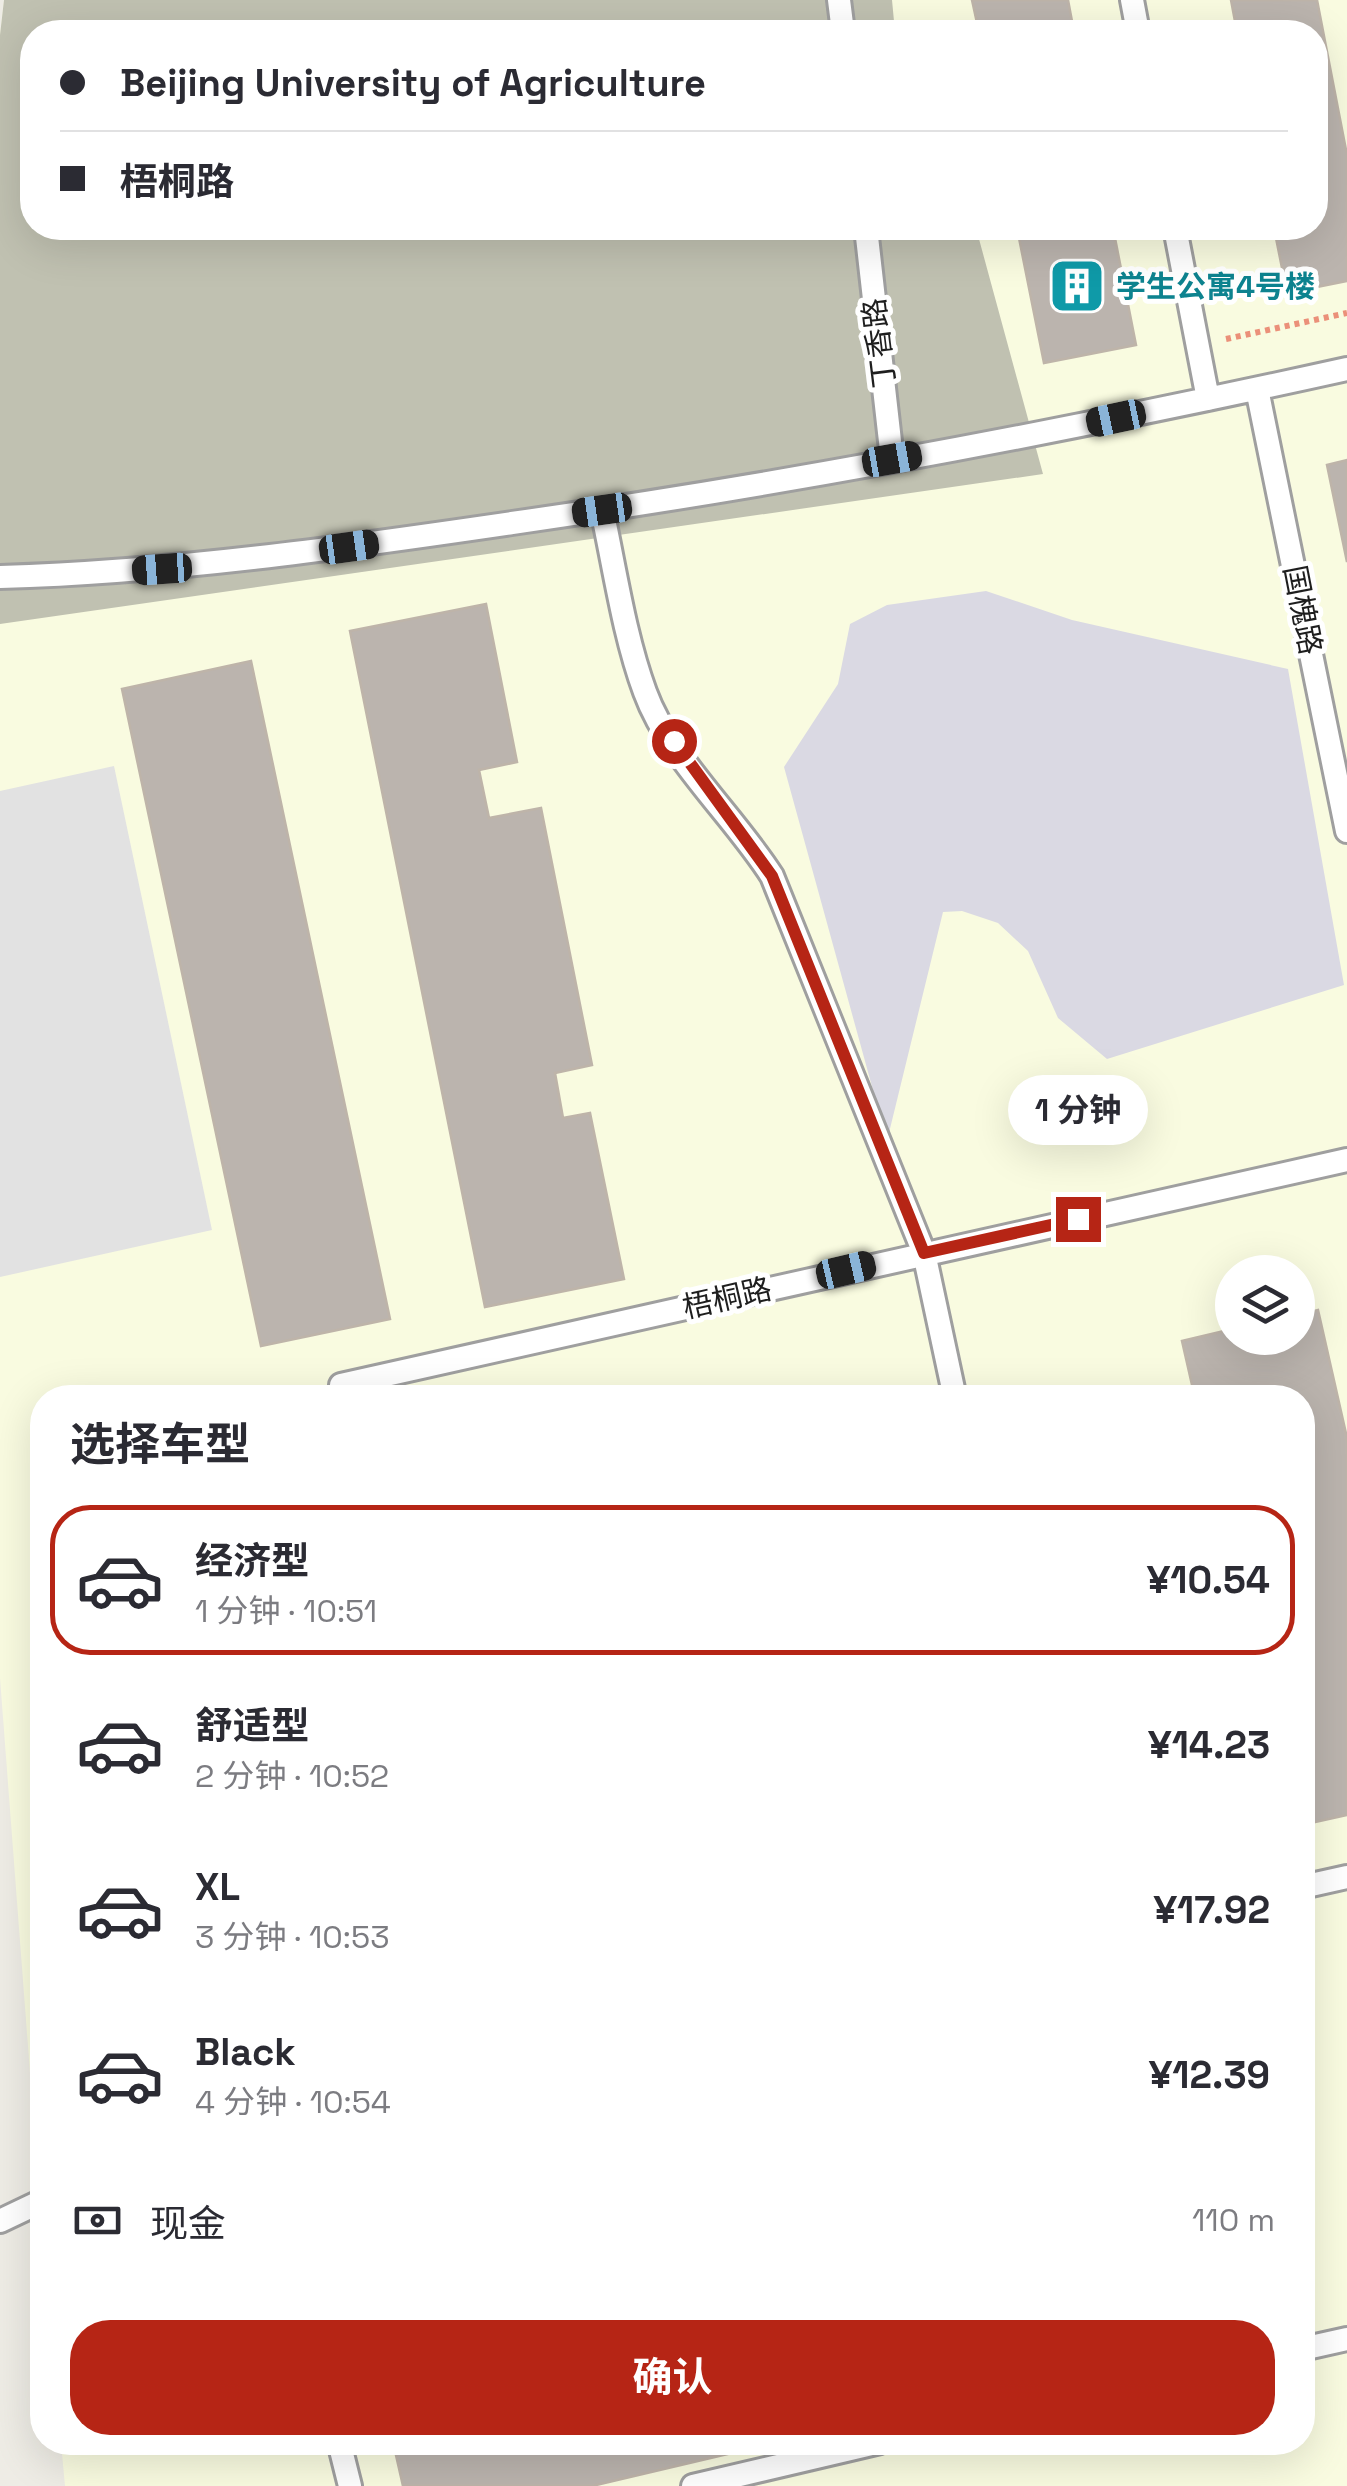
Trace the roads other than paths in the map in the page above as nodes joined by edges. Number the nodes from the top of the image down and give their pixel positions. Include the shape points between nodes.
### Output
1 (867, 240) edge
2 (1177, 240) edge
3 (1347, 369) edge
4 (1257, 389) junction
5 (1208, 399) junction
6 (892, 459) junction
7 (602, 510) junction
8 (0, 577) edge
9 (1347, 831) edge
10 (1347, 1160) edge
11 (924, 1253) junction
12 (368, 1385) edge
13 (952, 1385) edge
14 (1347, 1877) edge
15 (1315, 1884) edge
16 (30, 2207) edge
17 (0, 2222) edge
18 (1347, 2339) edge
19 (1315, 2346) edge
20 (342, 2455) edge
21 (825, 2455) edge
22 (350, 2486) edge
23 (693, 2486) edge

1 - 6 lane, 丁香路
2 - 5 lane
3 - 4 lane
4 - 5 lane
4 - 9 lane, 国槐路
5 - 6 lane
6 - 7 lane
7 - 8 lane via 200,567
7 - 11 lane via 645,694 772,876
10 - 11 lane, 梧桐路
11 - 12 lane, 梧桐路
11 - 13 lane
14 - 15 lane
16 - 17 lane
18 - 19 lane
20 - 22 lane
21 - 23 lane

